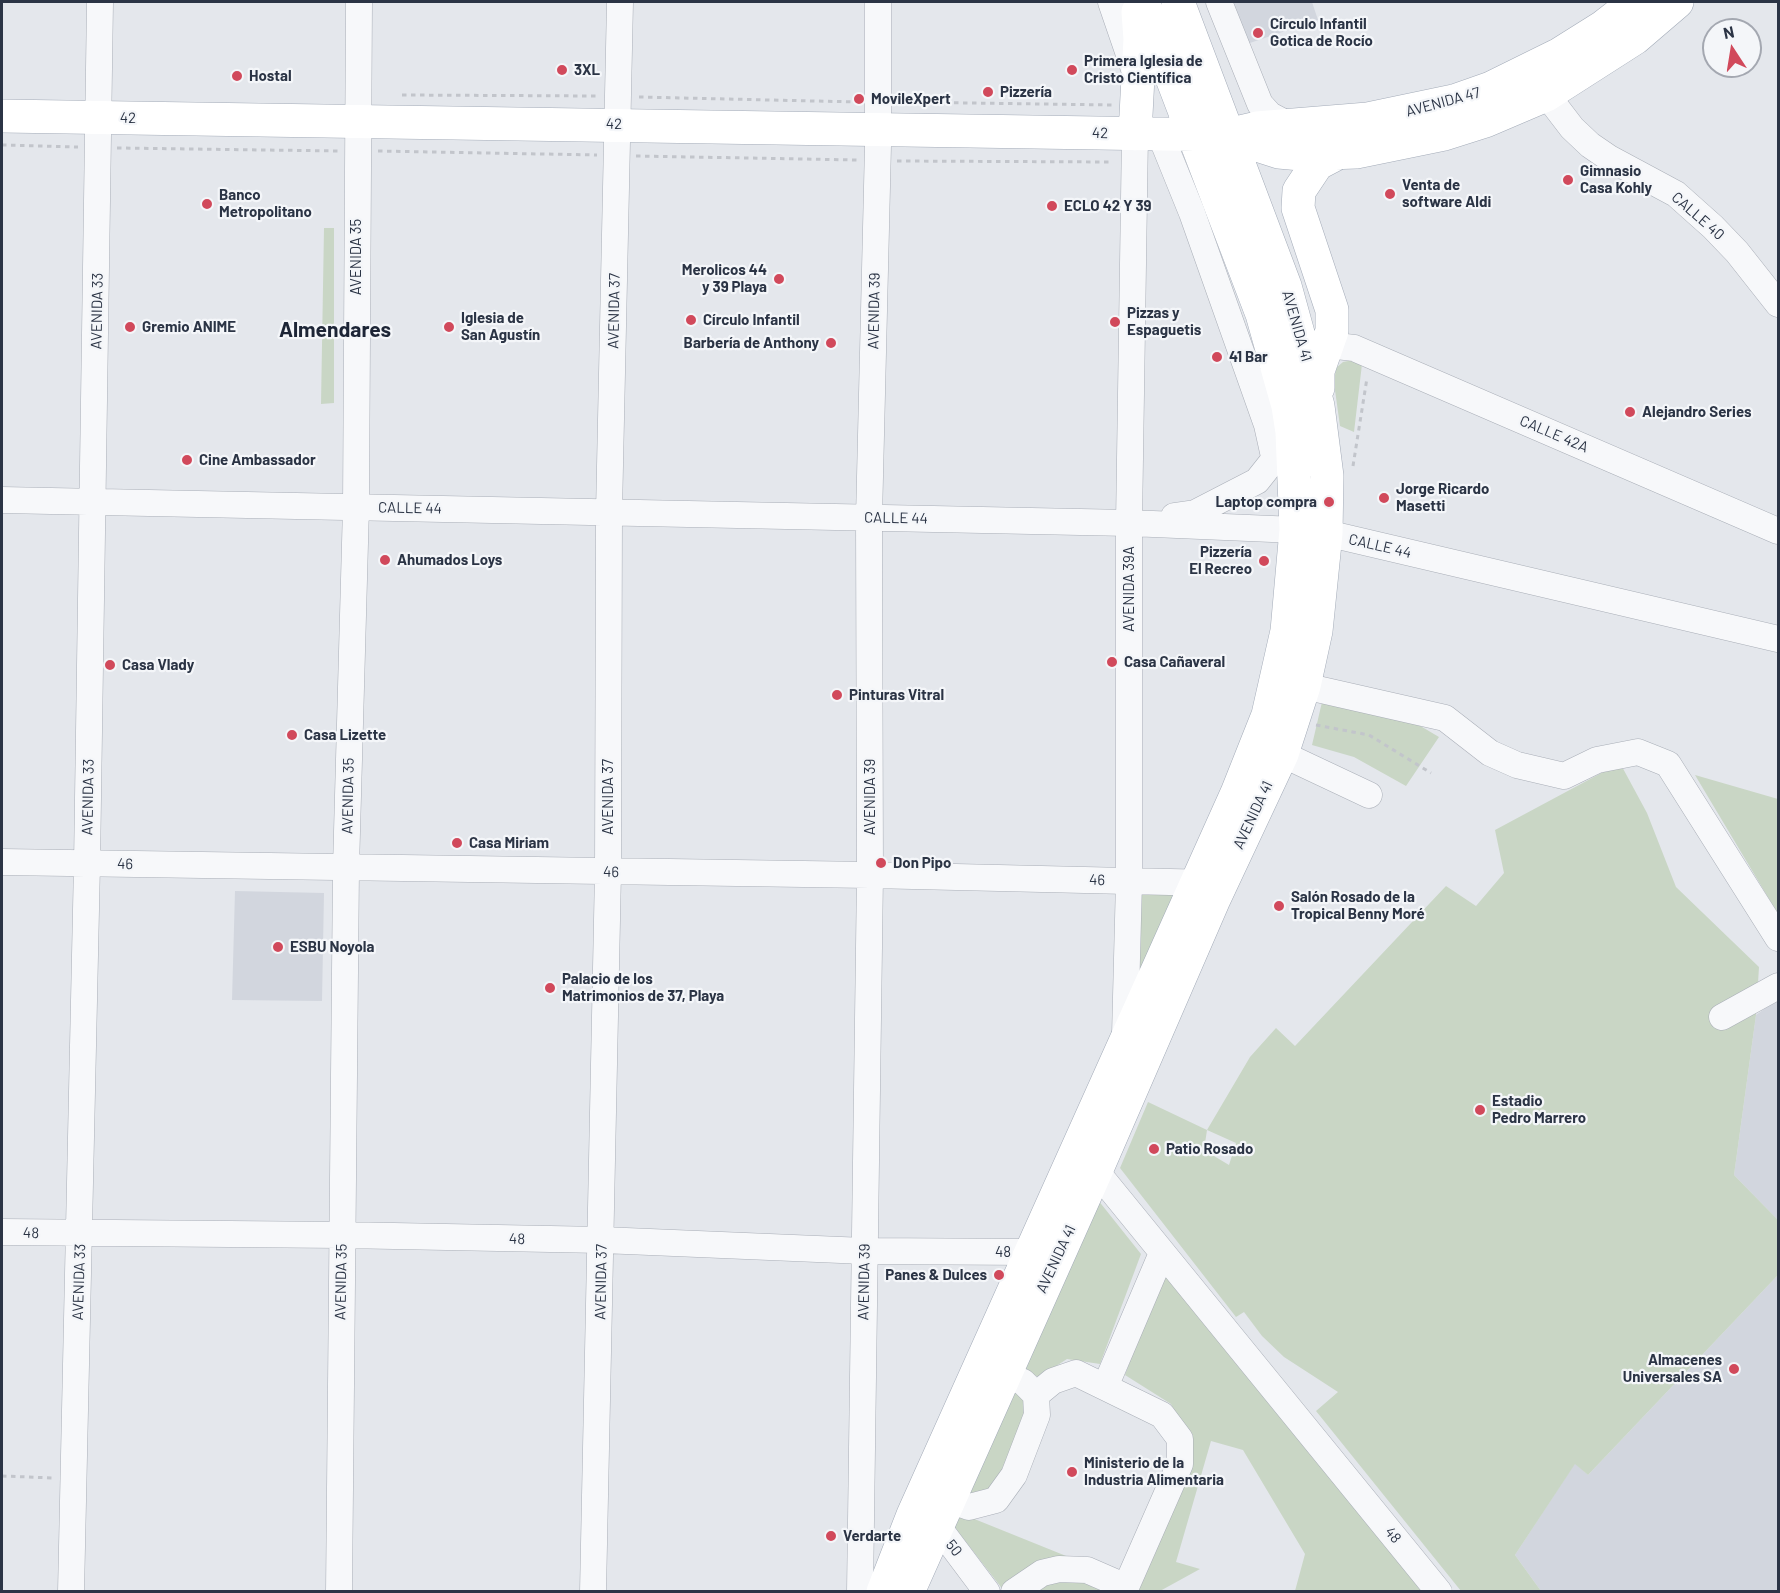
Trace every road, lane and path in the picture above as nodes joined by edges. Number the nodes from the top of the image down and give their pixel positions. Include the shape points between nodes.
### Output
1 (100, 2) edge
2 (358, 2) edge
3 (620, 2) edge
4 (878, 2) edge
5 (1111, 2) edge
6 (1136, 2) edge
7 (1143, 2) edge
8 (1178, 2) edge
9 (1219, 2) edge
10 (1635, 2) edge
11 (1677, 2) edge
12 (1139, 83) junction
13 (1537, 83) junction
14 (2, 116) edge
15 (619, 124) junction
16 (1288, 125) junction
17 (99, 133) junction
18 (1227, 135) junction
19 (357, 136) junction
20 (1194, 136) junction
21 (1144, 144) junction
22 (2, 145) edge
23 (878, 145) junction
24 (1338, 153) junction
25 (618, 156) junction
26 (1779, 304) edge
27 (1328, 345) junction
28 (1371, 356) junction
29 (1318, 406) junction
30 (1292, 432) junction
31 (1275, 461) junction
32 (1352, 469) dead end
33 (2, 500) edge
34 (94, 502) junction
35 (356, 507) junction
36 (609, 512) junction
37 (869, 518) junction
38 (1129, 523) junction
39 (1779, 531) edge
40 (1311, 532) junction
41 (1779, 639) edge
42 (1304, 686) junction
43 (1294, 721) junction
44 (1282, 754) junction
45 (1431, 773) dead end
46 (1369, 795) dead end
47 (2, 862) edge
48 (87, 864) junction
49 (346, 868) junction
50 (608, 872) junction
51 (870, 875) junction
52 (1129, 881) junction
53 (1208, 883) junction
54 (1779, 938) edge
55 (1779, 986) edge
56 (1722, 1017) dead end
57 (1125, 1044) junction
58 (1096, 1171) junction
59 (2, 1232) edge
60 (80, 1234) junction
61 (342, 1235) junction
62 (602, 1240) junction
63 (865, 1251) junction
64 (1032, 1252) junction
65 (1162, 1252) junction
66 (1004, 1374) junction
67 (1105, 1387) junction
68 (1036, 1395) junction
69 (2, 1476) edge
70 (73, 1479) junction
71 (932, 1513) junction
72 (71, 1592) edge
73 (339, 1592) edge
74 (593, 1592) edge
75 (860, 1592) edge
76 (883, 1592) edge
77 (908, 1592) edge
78 (987, 1592) edge
79 (1014, 1592) edge
80 (1439, 1592) edge

1 - 17 street, AVENIDA 33
2 - 19 street, AVENIDA 35
3 - 15 street, AVENIDA 37
4 - 23 street, AVENIDA 39
5 - 12 street
6 - 12 main road
7 - 20 main road, AVENIDA 41
8 - 18 main road, AVENIDA 41
9 - 16 street via 1260,104
10 - 13 main road, AVENIDA 47
11 - 13 main road, AVENIDA 47 via 1635,38
12 - 21 main road
13 - 16 main road, AVENIDA 47 via 1482,91 1413,112
13 - 24 main road, AVENIDA 47 via 1485,122 1406,144
13 - 26 street, CALLE 40 via 1590,145 1676,195 1713,227
14 - 17 main road, 42
15 - 19 main road, 42
15 - 23 main road, 42
15 - 25 street, AVENIDA 37
16 - 18 main road, AVENIDA 47
17 - 19 main road, 42
17 - 19 path
17 - 22 path
17 - 34 street, AVENIDA 33
18 - 20 main road, 42
18 - 24 main road, AVENIDA 47 via 1279,152
18 - 29 main road, AVENIDA 41 via 1285,286
19 - 25 path
19 - 35 street, AVENIDA 35
20 - 21 main road, 42
20 - 30 main road, AVENIDA 41 via 1262,314
21 - 23 main road, 42
21 - 23 path
21 - 31 street via 1192,213 1267,425
21 - 38 street, AVENIDA 39A
23 - 25 path
23 - 37 street, AVENIDA 39
24 - 27 main road via 1311,170 1299,191 1298,208 1332,310
25 - 36 street, AVENIDA 37
27 - 28 street, CALLE 42A via 1354,348
27 - 29 main road via 1318,371
28 - 32 path
28 - 39 street, CALLE 42A
29 - 40 main road, AVENIDA 41 via 1327,476
30 - 31 street
30 - 40 main road, AVENIDA 41
31 - 38 street via 1257,481 1195,513
33 - 34 street, CALLE 44
34 - 35 street, CALLE 44
34 - 48 street, AVENIDA 33
35 - 36 street, CALLE 44
35 - 49 street, AVENIDA 35
36 - 37 street, CALLE 44
36 - 50 street, AVENIDA 37
37 - 38 street, CALLE 44
37 - 51 street, AVENIDA 39
38 - 40 street, CALLE 44
38 - 52 street, AVENIDA 39A
40 - 41 street, CALLE 44
40 - 42 main road, AVENIDA 41 via 1316,631
40 - 53 main road, AVENIDA 41 via 1268,715
42 - 43 main road, AVENIDA 41
42 - 54 street via 1445,718 1490,753 1517,765 1563,776 1597,760 1638,752 1668,764
43 - 44 main road, AVENIDA 41
43 - 45 path via 1368,735
44 - 46 street
44 - 53 main road, AVENIDA 41
47 - 48 street, 46
48 - 49 street, 46
48 - 60 street, AVENIDA 33
49 - 50 street, 46
49 - 61 street, AVENIDA 35
50 - 51 street, 46
50 - 62 street, AVENIDA 37
51 - 52 street, 46
51 - 63 street, AVENIDA 39
52 - 53 street, 46
52 - 57 street, AVENIDA 39A
53 - 57 main road, AVENIDA 41
53 - 58 main road, AVENIDA 41
55 - 56 street
57 - 64 main road, AVENIDA 41
58 - 65 street, 48
58 - 66 main road, AVENIDA 41
59 - 60 street, 48
60 - 61 street, 48
60 - 70 street, AVENIDA 33
61 - 62 street, 48
61 - 73 street, AVENIDA 35
62 - 63 street, 48
62 - 74 street, AVENIDA 37
63 - 64 street, 48
63 - 75 street, AVENIDA 39
64 - 71 main road, AVENIDA 41
65 - 67 street
65 - 80 street, 48
66 - 68 street via 1023,1382
66 - 71 main road, AVENIDA 41
67 - 68 street via 1076,1373 1053,1381
67 - 79 street via 1162,1415 1180,1439 1180,1464 1126,1587 1087,1570 1059,1569 1042,1574
68 - 71 street via 1037,1415 1014,1475 996,1500
69 - 70 path
70 - 72 street, AVENIDA 33
71 - 76 main road, AVENIDA 41
71 - 77 main road, AVENIDA 41
71 - 78 street, 50

